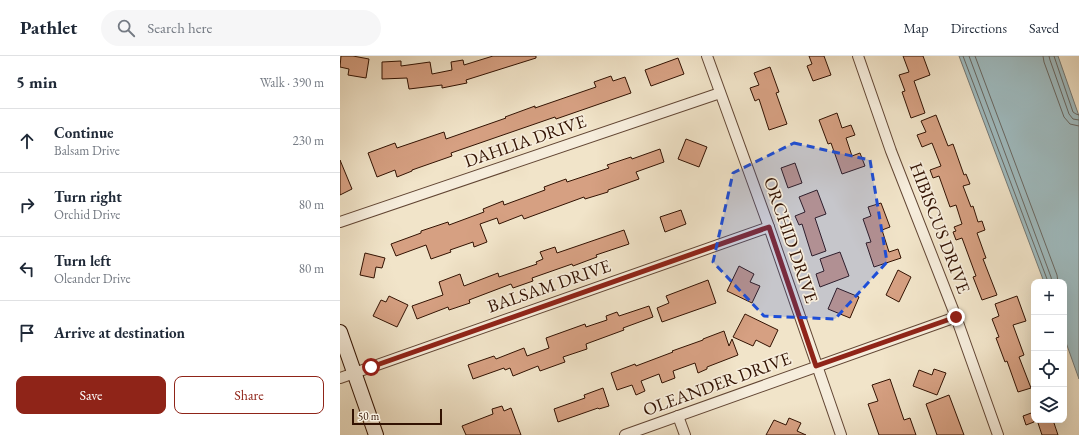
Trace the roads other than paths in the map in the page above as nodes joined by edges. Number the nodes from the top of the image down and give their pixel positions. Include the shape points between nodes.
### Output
1 (707, 56) edge
2 (858, 56) edge
3 (720, 93) junction
4 (340, 222) edge
5 (769, 227) junction
6 (956, 317) junction
7 (340, 332) edge
8 (816, 366) junction
9 (354, 373) junction
10 (340, 378) edge
11 (678, 416) junction
12 (376, 435) edge
13 (625, 435) edge
14 (685, 435) edge
15 (841, 435) edge
16 (998, 435) edge

1 - 3 street, ORCHID DRIVE
2 - 6 street, HIBISCUS DRIVE via 891,151
3 - 4 street, DAHLIA DRIVE
3 - 5 street, ORCHID DRIVE
5 - 8 street, ORCHID DRIVE
5 - 9 street, BALSAM DRIVE
6 - 8 street, OLEANDER DRIVE
6 - 16 street, HIBISCUS DRIVE
7 - 9 street
8 - 11 street, OLEANDER DRIVE
8 - 15 street, ORCHID DRIVE
9 - 10 street, BALSAM DRIVE
9 - 12 street
11 - 13 street, OLEANDER DRIVE
11 - 14 street

